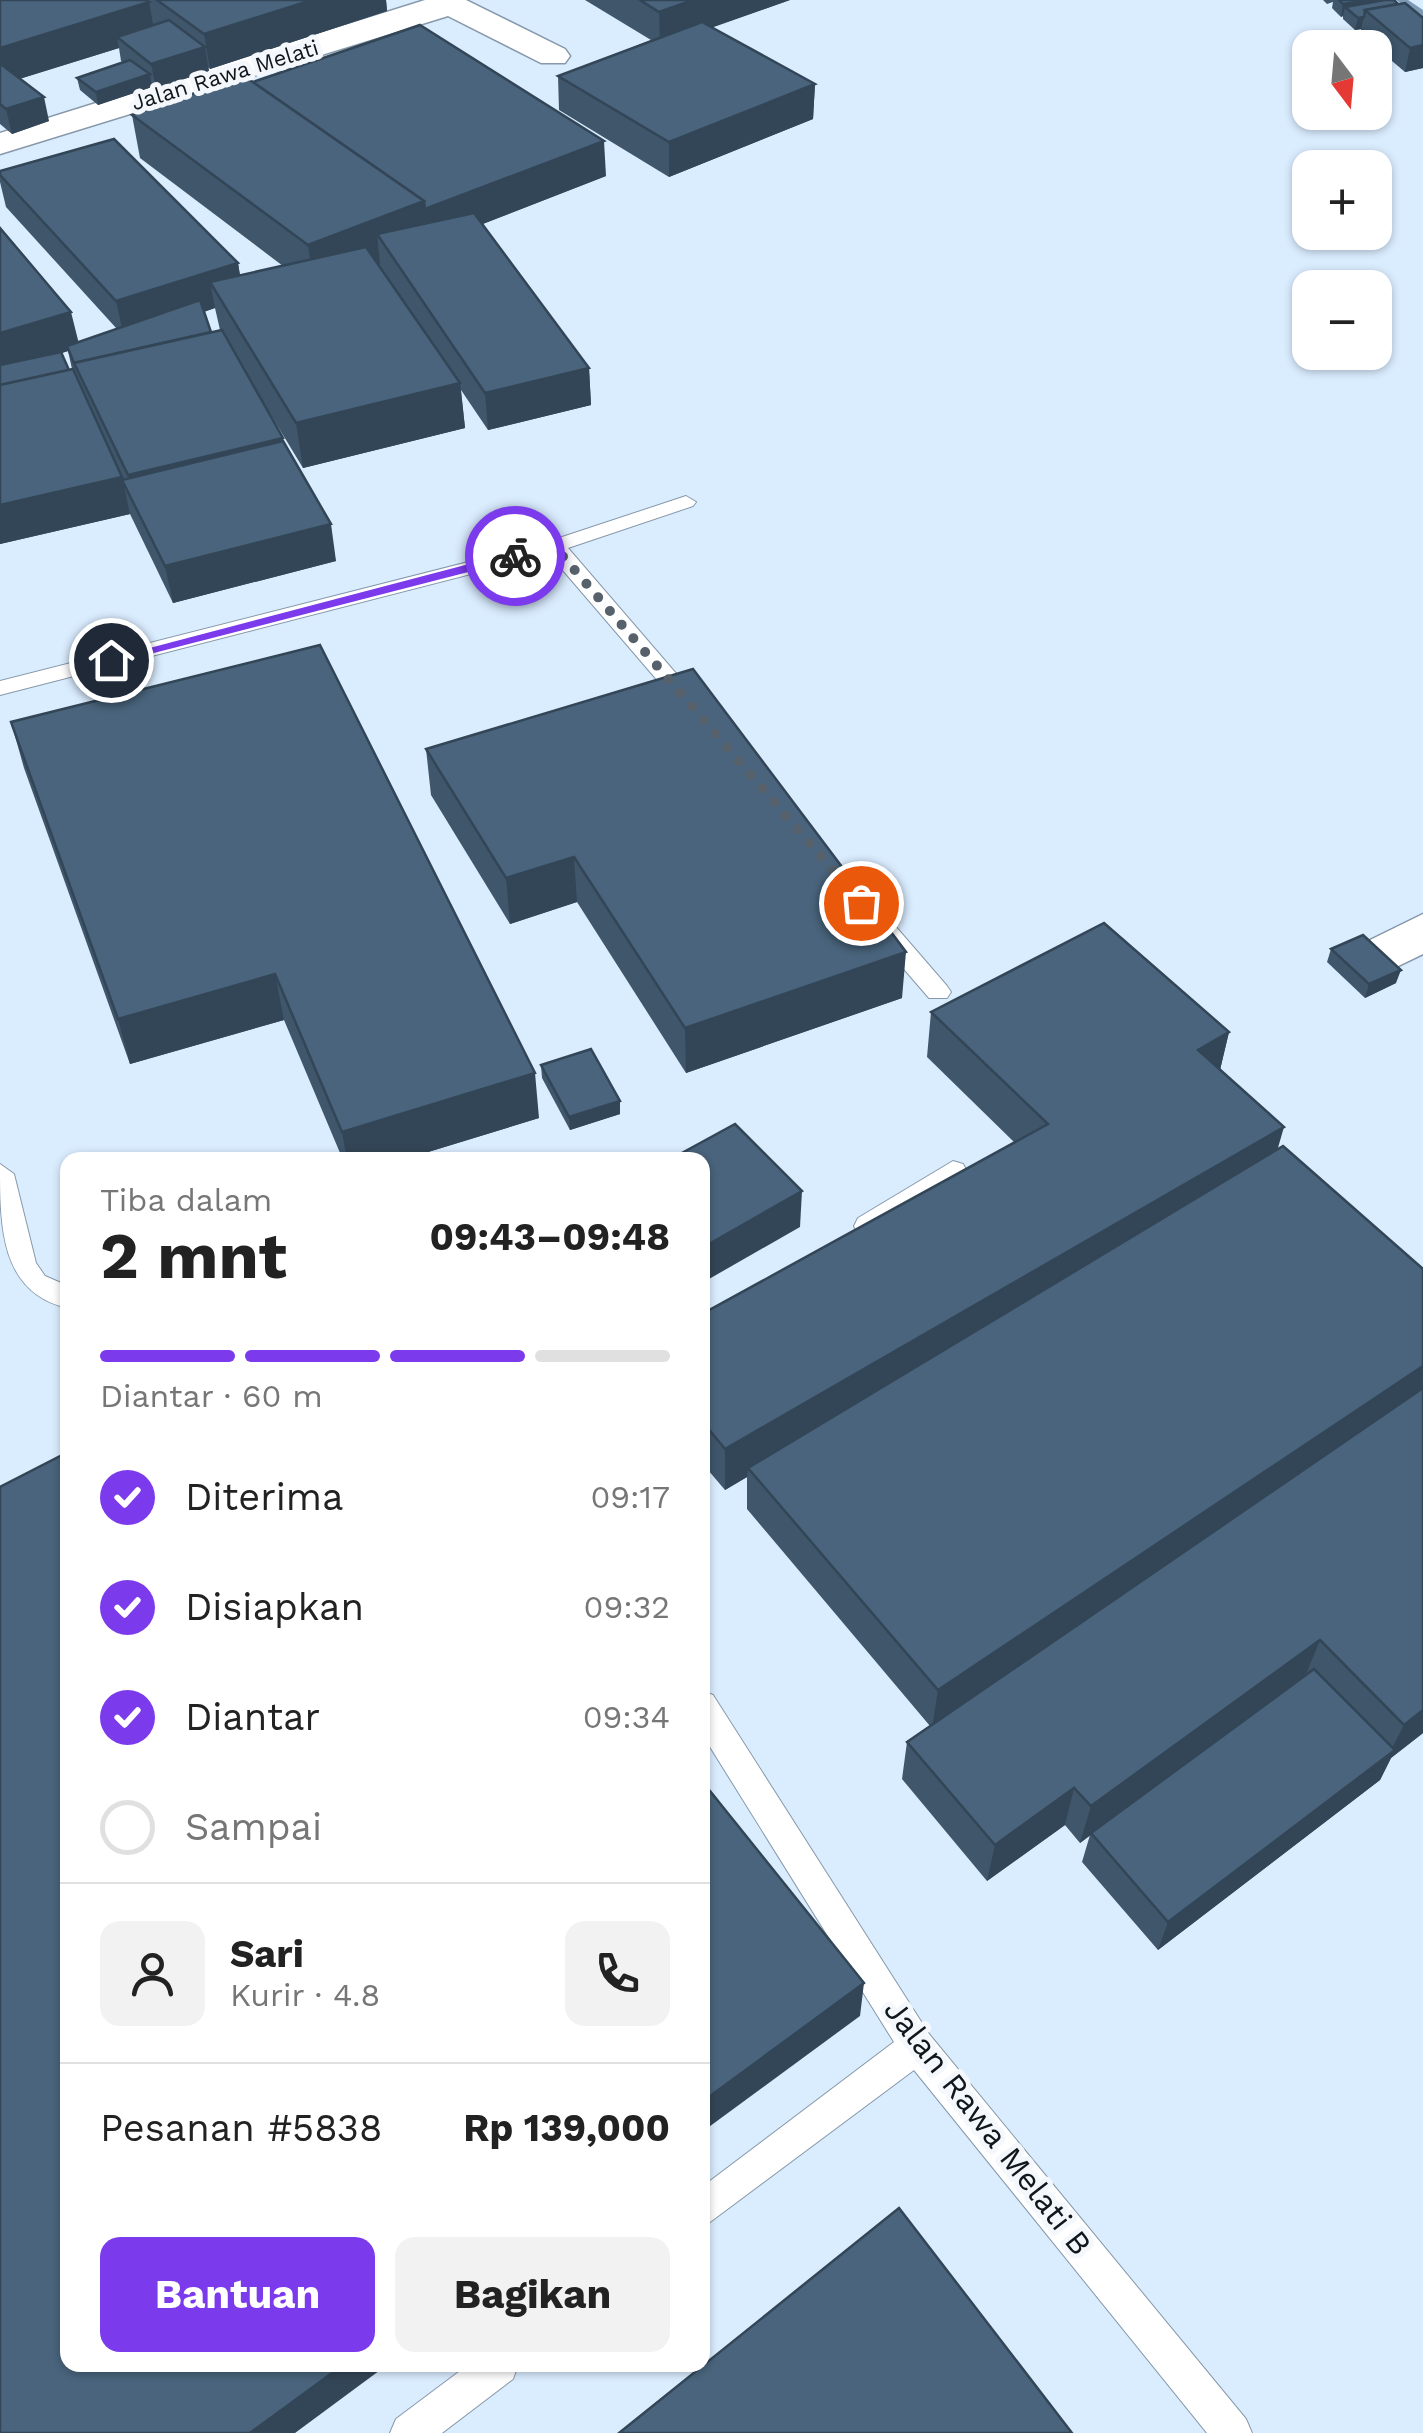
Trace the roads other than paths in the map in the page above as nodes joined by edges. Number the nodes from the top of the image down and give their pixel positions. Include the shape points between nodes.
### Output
1 (445, 3) edge
2 (553, 56) dead end
3 (0, 144) edge
4 (686, 502) dead end
5 (554, 546) junction
6 (0, 688) edge
7 (708, 724) edge
8 (861, 903) edge
9 (938, 992) dead end
10 (952, 1171) dead end
11 (0, 1174) edge
12 (836, 1246) edge
13 (60, 1297) edge
14 (710, 1718) edge
15 (917, 2046) junction
16 (710, 2204) edge
17 (490, 2372) edge
18 (410, 2433) edge
19 (1232, 2433) edge

1 - 2 street, Jalan Rawa Melati
1 - 3 street, Jalan Rawa Melati
4 - 5 lane
5 - 6 lane
5 - 7 lane
8 - 9 lane
10 - 12 lane
11 - 13 lane via 24,1274
14 - 15 lane, Jalan Rawa Melati B
15 - 16 lane
15 - 19 lane, Jalan Rawa Melati B
17 - 18 lane

